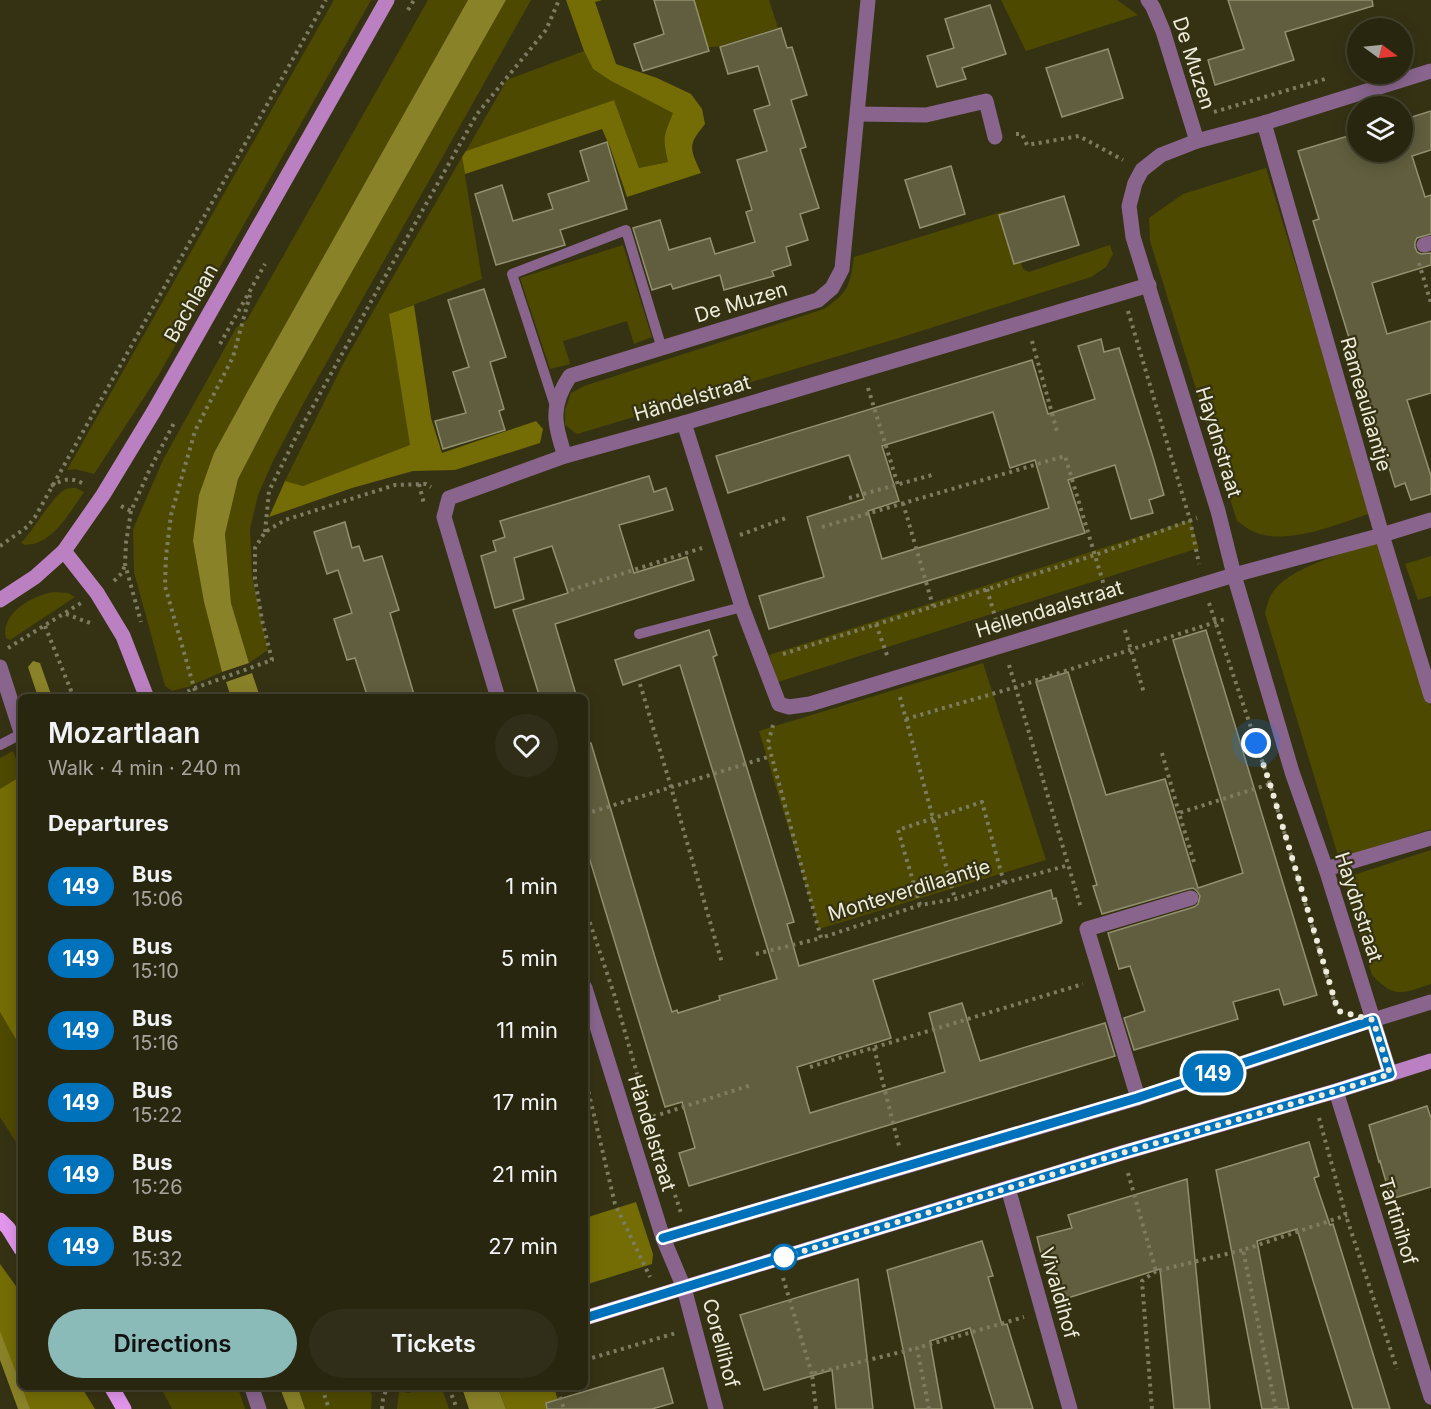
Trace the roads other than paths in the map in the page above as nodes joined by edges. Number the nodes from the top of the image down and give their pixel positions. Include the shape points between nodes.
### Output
1 (387, 0) edge
2 (868, 0) edge
3 (1148, 0) edge
4 (1431, 72) edge
5 (858, 114) junction
6 (1263, 123) junction
7 (995, 136) road end
8 (1197, 141) junction
9 (1149, 285) junction
10 (662, 349) junction
11 (556, 409) junction
12 (684, 423) junction
13 (564, 456) junction
14 (1431, 520) edge
15 (1382, 535) junction
16 (64, 551) junction
17 (1234, 575) junction
18 (0, 600) edge
19 (742, 607) junction
20 (639, 634) dead end
21 (0, 667) edge
22 (145, 694) edge
23 (497, 694) edge
24 (1431, 696) edge
25 (18, 724) edge
26 (18, 735) edge
27 (0, 745) edge
28 (1431, 838) edge
29 (1326, 869) junction
30 (1191, 898) dead end
31 (588, 998) edge
32 (1431, 1002) edge
33 (1373, 1020) junction
34 (1431, 1061) edge
35 (1390, 1074) junction
36 (1336, 1091) junction
37 (1137, 1098) junction
38 (1008, 1188) junction
39 (0, 1210) edge
40 (4, 1224) edge
41 (663, 1238) junction
42 (18, 1245) edge
43 (684, 1288) junction
44 (588, 1317) edge
45 (113, 1390) edge
46 (253, 1390) edge
47 (1431, 1397) edge
48 (124, 1409) edge
49 (259, 1409) edge
50 (716, 1409) edge
51 (1070, 1409) edge

1 - 16 street, Bachlaan via 154,411
2 - 5 street, De Muzen
3 - 8 street, De Muzen via 1163,31
4 - 6 street
5 - 7 street via 926,115 986,101
5 - 10 street, De Muzen via 842,269 832,288 818,300
6 - 8 street
6 - 15 street, Rameaulaantje
8 - 9 street, Haydnstraat via 1161,155 1142,170 1135,183 1129,206 1133,237
9 - 12 street, Händelstraat
9 - 17 street, Haydnstraat
10 - 11 street, De Muzen via 570,376
10 - 11 lane via 626,230 512,274
11 - 13 street, De Muzen via 556,431
12 - 13 street, Händelstraat
12 - 19 street
13 - 23 street, Händelstraat via 449,498 444,517
14 - 15 street, Hellendaalstraat
15 - 17 street, Hellendaalstraat
15 - 24 street, Rameaulaantje
16 - 18 street, Bachlaan via 35,577
16 - 22 street via 97,593 123,636
17 - 19 street, Hellendaalstraat via 810,704 789,707 779,704
17 - 29 street, Haydnstraat via 1293,776
19 - 20 lane
21 - 25 street
26 - 27 lane
28 - 29 street
29 - 33 street, Haydnstraat
30 - 37 street via 1087,929
31 - 41 street, Händelstraat
32 - 33 street
33 - 35 street, Haydnstraat
33 - 37 street
34 - 35 street
35 - 36 street
36 - 38 street
36 - 47 street, Tartinihof
37 - 41 street
38 - 43 street
38 - 51 street, Vivaldihof
39 - 40 main road
40 - 42 main road
41 - 43 street, Händelstraat
43 - 44 street
43 - 50 street, Corellihof
45 - 48 main road
46 - 49 street

